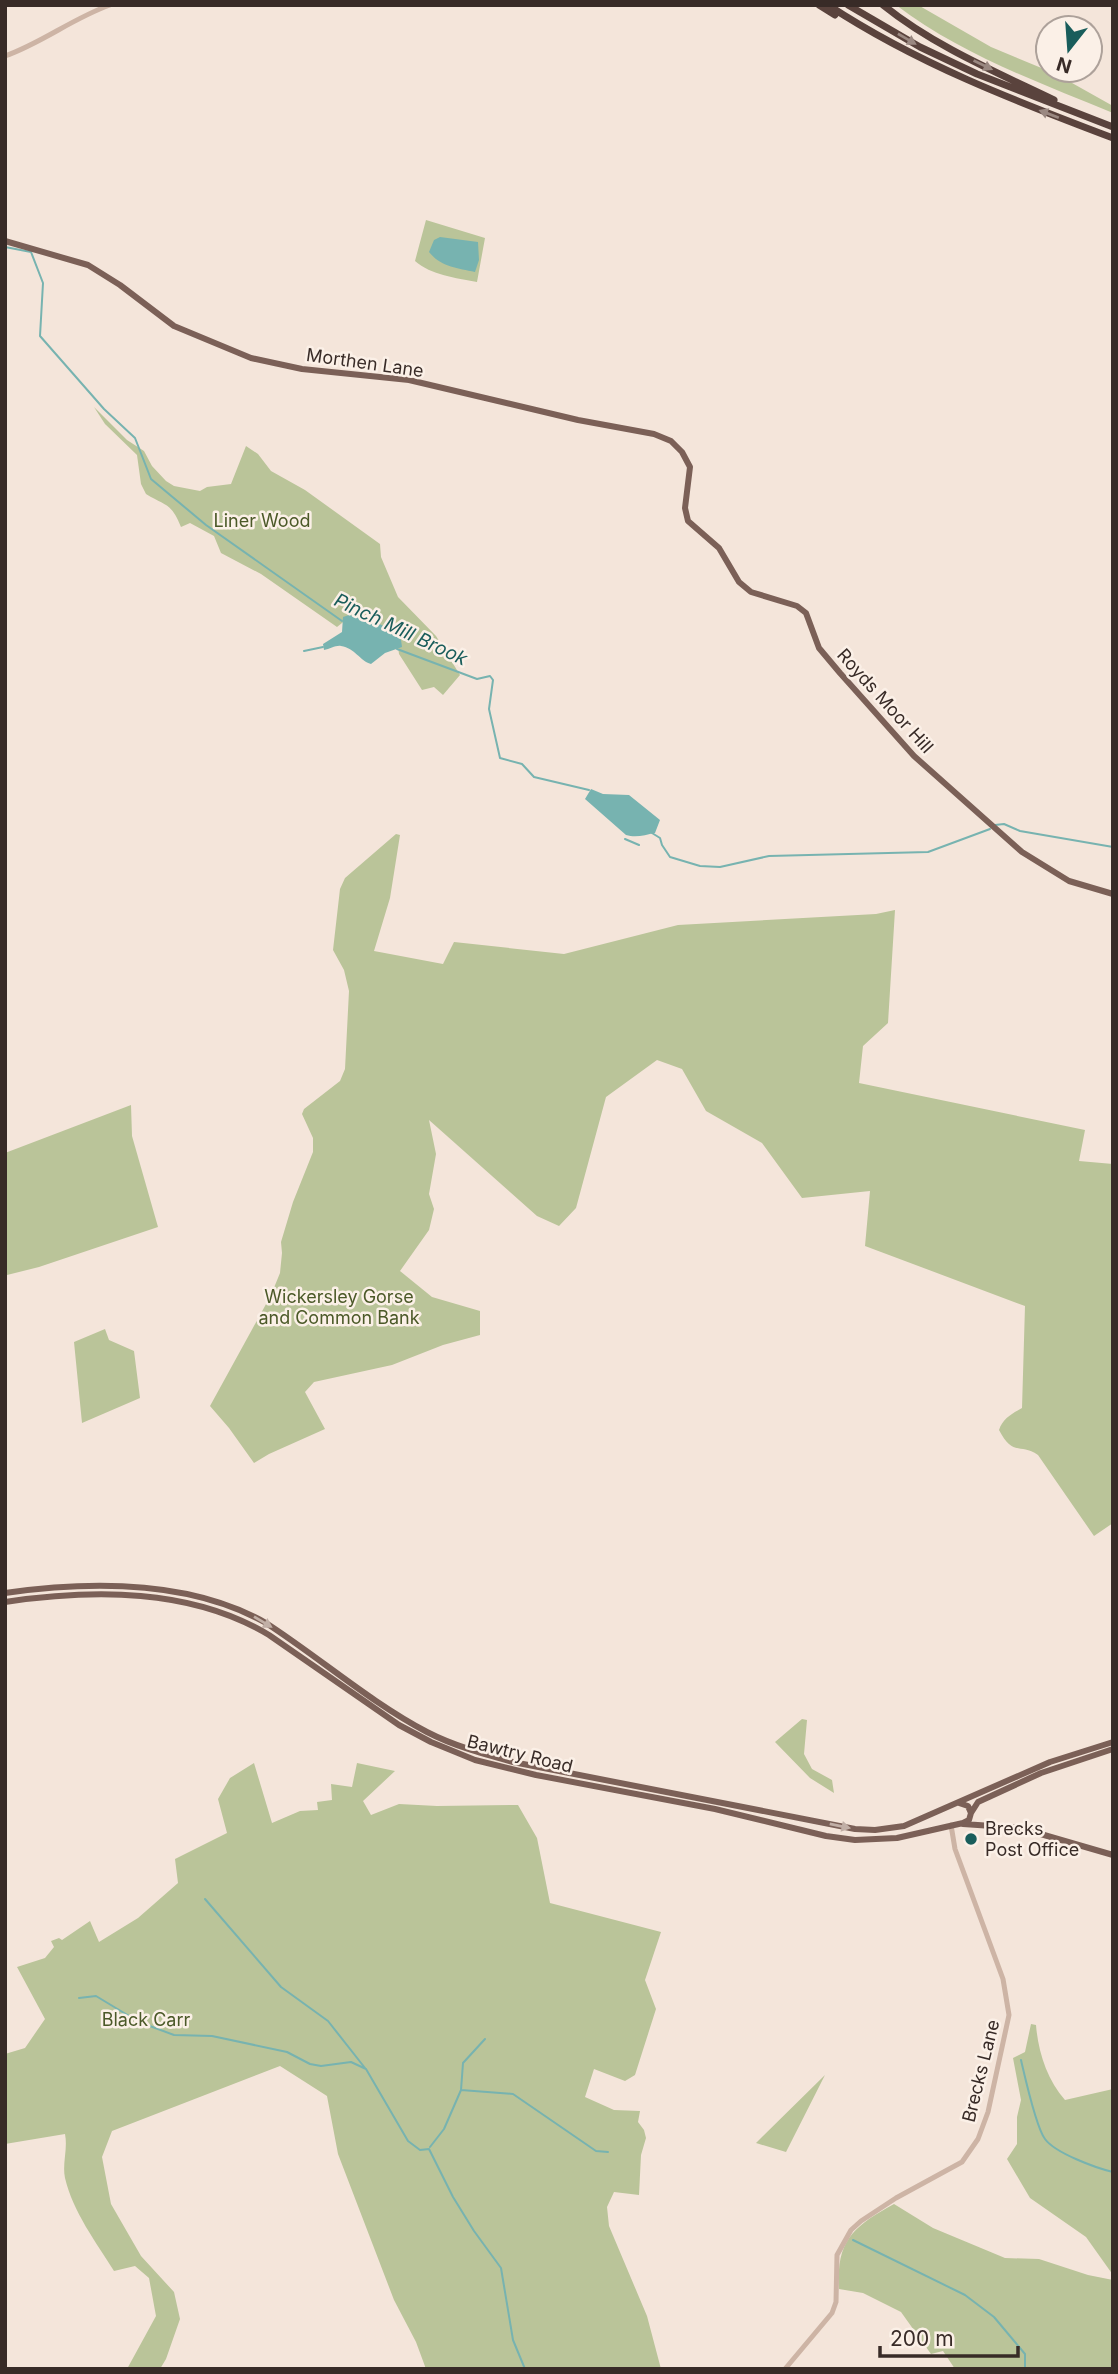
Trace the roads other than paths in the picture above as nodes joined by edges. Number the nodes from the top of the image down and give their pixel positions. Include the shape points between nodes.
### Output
1 (110, 5) edge
2 (820, 5) edge
3 (828, 5) edge
4 (848, 5) edge
5 (883, 5) edge
6 (913, 54) junction
7 (5, 56) edge
8 (1109, 126) edge
9 (1113, 138) edge
10 (5, 242) edge
11 (685, 508) joint
12 (1113, 894) edge
13 (64, 1587) junction
14 (5, 1594) edge
15 (64, 1595) junction
16 (5, 1602) edge
17 (297, 1644) junction
18 (308, 1662) junction
19 (1113, 1742) edge
20 (1113, 1749) edge
21 (959, 1802) junction
22 (938, 1813) junction
23 (971, 1813) junction
24 (809, 1820) junction
25 (961, 1824) junction
26 (948, 1825) junction
27 (997, 1825) junction
28 (808, 1832) junction
29 (1113, 1855) edge
30 (785, 2369) edge

1 - 7 street
2 - 6 highway via 873,37
3 - 6 highway
4 -> 8 highway via 920,47
5 -> 8 highway via 962,55
9 -> 6 highway
10 - 11 main road, Morthen Lane via 88,265 174,326 260,361 410,380 664,437 682,452 690,467
11 - 12 main road, Royds Moor Hill via 688,522 719,548 744,587 806,613 819,648 839,673 914,756 992,827 1047,869
13 - 14 main road, Bawtry Road
13 - 15 main road
13 -> 17 main road, Bawtry Road via 127,1588 200,1598 250,1614
15 - 16 main road, Bawtry Road
15 - 18 main road, Bawtry Road via 149,1597 216,1610 256,1627
17 - 18 main road via 310,1657
17 - 24 main road, Bawtry Road via 408,1721 476,1752
18 - 28 main road, Bawtry Road via 411,1732 475,1760
19 - 21 main road, Bawtry Road via 1050,1762
20 - 23 main road via 1041,1773 978,1802
21 - 22 main road, Bawtry Road
21 - 23 main road
24 -> 22 main road, Bawtry Road via 876,1830 904,1826
22 - 26 main road
23 - 25 main road
23 - 27 main road
24 - 28 main road via 804,1826
25 - 26 main road, Bawtry Road
25 - 27 main road, Bawtry Road
26 - 28 main road, Bawtry Road via 870,1840
26 - 30 street, Brecks Lane via 1003,1979 1009,2015 988,2112 962,2162 896,2198 851,2230 837,2255 832,2313
27 - 29 main road

